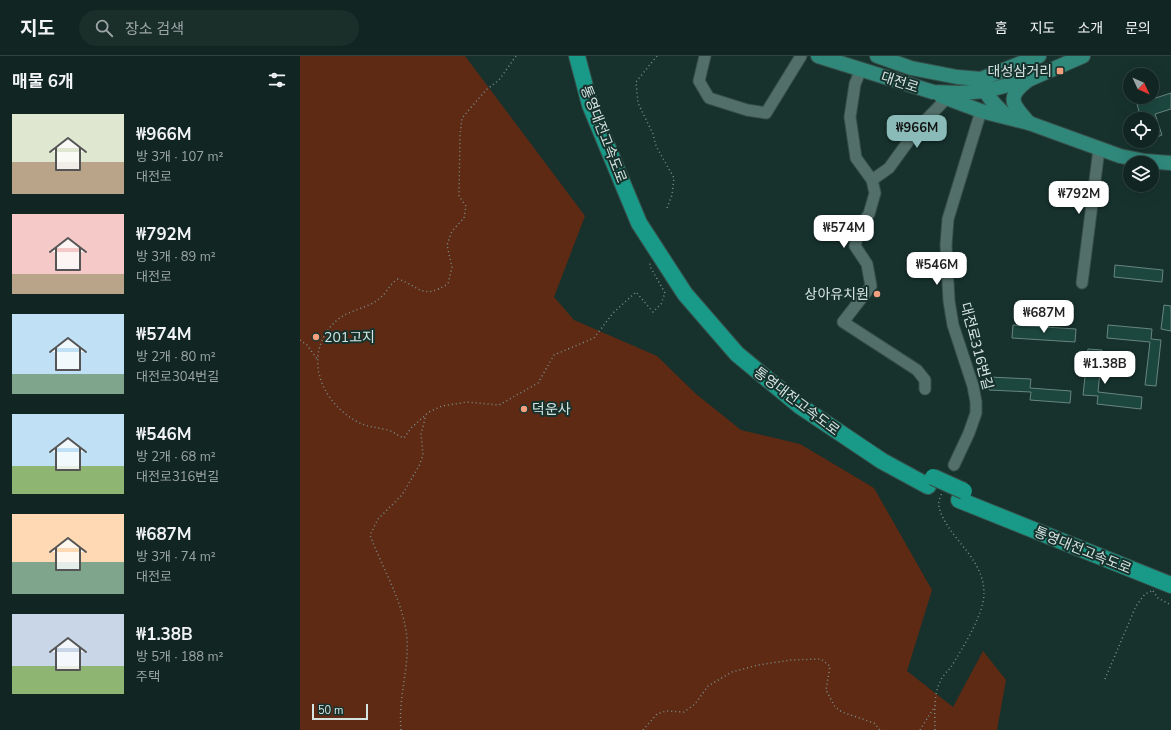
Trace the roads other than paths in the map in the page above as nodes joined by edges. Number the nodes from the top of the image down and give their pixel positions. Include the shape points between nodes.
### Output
1 (577, 56) edge
2 (588, 56) edge
3 (705, 56) edge
4 (802, 56) edge
5 (818, 56) edge
6 (877, 56) edge
7 (1039, 56) edge
8 (1083, 56) edge
9 (860, 69) junction
10 (1028, 80) junction
11 (983, 85) junction
12 (933, 92) junction
13 (947, 98) junction
14 (594, 103) junction
15 (981, 111) junction
16 (1010, 118) junction
17 (1029, 123) junction
18 (1099, 150) junction
19 (1171, 163) edge
20 (872, 180) junction
21 (1082, 283) dead end
22 (925, 389) dead end
23 (954, 465) dead end
24 (962, 496) junction
25 (1171, 573) edge
26 (1164, 587) edge

1 - 14 highway, 통영대전고속도로
2 - 14 highway, 통영대전고속도로
3 - 4 street via 699,81 709,98 766,113
5 - 9 main road, 대전로
6 - 11 main road, 대전로 via 911,68
7 - 11 main road
8 - 10 main road
9 - 12 main road, 대전로
9 - 20 street via 850,117 856,158
10 - 11 main road
10 - 17 main road via 1016,90 1013,98 1016,108
11 - 12 main road, 대전로
11 - 16 main road via 996,106
12 - 13 main road
13 - 15 main road
13 - 20 street via 918,128 889,168
14 - 24 highway, 통영대전고속도로 via 639,223 685,294 737,354 800,406 882,461
15 - 16 main road
15 - 23 street, 대전로316번길 via 948,219 946,245 953,325 976,402 976,413
16 - 17 main road
17 - 18 main road
18 - 19 main road via 1145,161
18 - 21 street
20 - 22 street via 875,193 869,214 860,226 855,246 867,264 871,286 843,322 917,370 925,380
24 - 25 highway, 통영대전고속도로
24 - 26 highway, 통영대전고속도로

